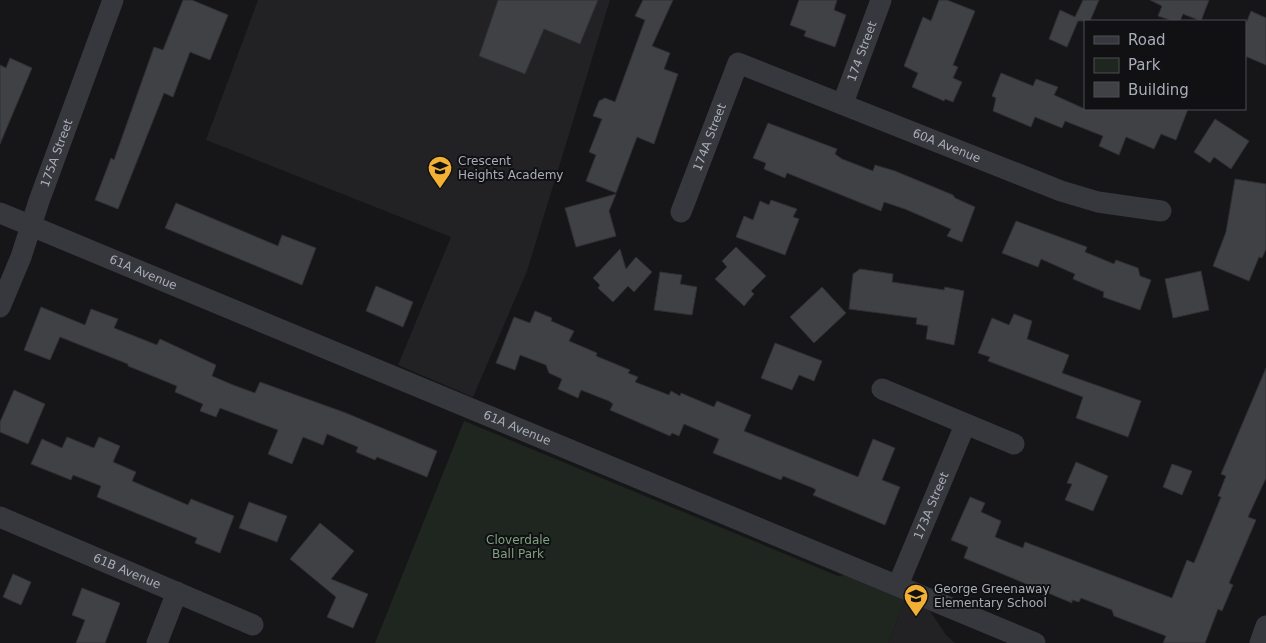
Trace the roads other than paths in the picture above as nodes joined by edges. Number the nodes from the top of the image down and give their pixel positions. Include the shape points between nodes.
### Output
1 (113, 0) edge
2 (881, 0) edge
3 (738, 62) joint
4 (843, 103) junction
5 (1161, 211) dead end
6 (681, 212) dead end
7 (0, 213) edge
8 (30, 226) junction
9 (0, 307) edge
10 (882, 389) dead end
11 (965, 425) junction
12 (1014, 444) dead end
13 (0, 516) edge
14 (898, 585) junction
15 (177, 592) junction
16 (253, 625) dead end
17 (1266, 626) edge
18 (157, 643) edge
19 (1035, 643) edge
20 (1260, 643) edge

1 - 8 street, 175A Street
2 - 4 street, 174 Street
3 - 4 street, 60A Avenue
3 - 6 street, 174A Street
4 - 5 street, 60A Avenue via 1061,191 1098,202
7 - 8 street, 61A Avenue
8 - 9 street, 175A Street
8 - 14 street, 61A Avenue
10 - 11 street
11 - 12 street
11 - 14 street, 173A Street
13 - 15 street, 61B Avenue
14 - 19 street, 61A Avenue
15 - 16 street, 61B Avenue
15 - 18 street
17 - 20 street

